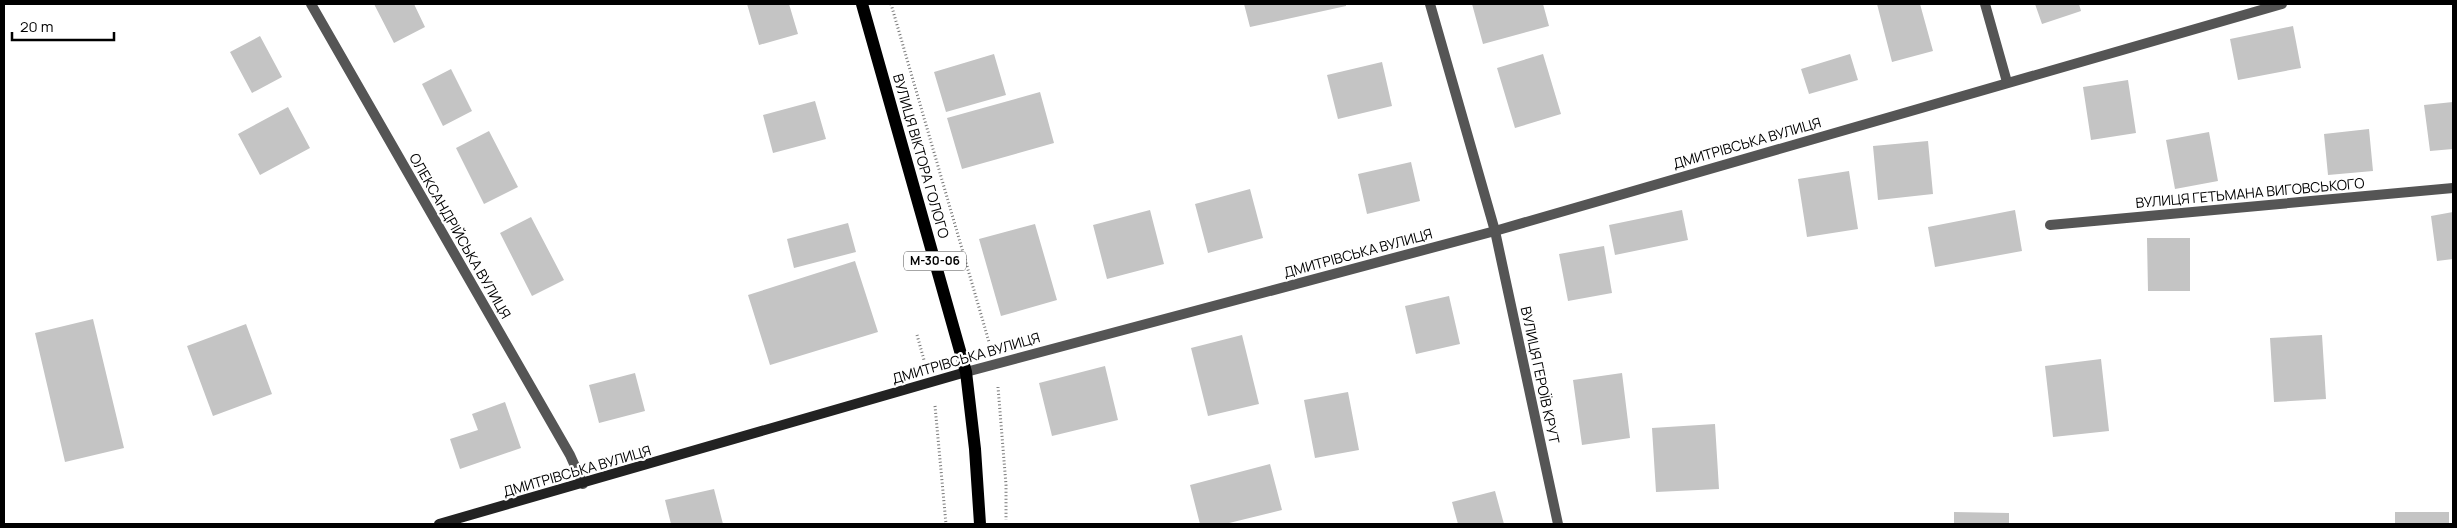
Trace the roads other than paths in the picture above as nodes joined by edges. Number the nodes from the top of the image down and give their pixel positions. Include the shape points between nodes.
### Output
1 (311, 4) edge
2 (862, 4) edge
3 (1430, 4) edge
4 (1985, 4) edge
5 (2282, 4) edge
6 (2007, 82) junction
7 (2453, 188) edge
8 (2050, 225) dead end
9 (1495, 231) junction
10 (966, 372) junction
11 (583, 484) junction
12 (439, 524) edge
13 (980, 524) edge
14 (1558, 524) edge

1 - 11 street, ОЛЕКСАНДРІЙСЬКА ВУЛИЦЯ via 570,454
2 - 10 main road, ВУЛИЦЯ ВІКТОРА ГОЛОГО / М-30-06
3 - 9 street, ВУЛИЦЯ ГЕРОЇВ КРУТ
4 - 6 street
5 - 6 street, ДМИТРІВСЬКА ВУЛИЦЯ
6 - 9 street, ДМИТРІВСЬКА ВУЛИЦЯ
7 - 8 street, ВУЛИЦЯ ГЕТЬМАНА ВИГОВСЬКОГО
9 - 10 street, ДМИТРІВСЬКА ВУЛИЦЯ
9 - 14 street, ВУЛИЦЯ ГЕРОЇВ КРУТ
10 - 11 main road, ДМИТРІВСЬКА ВУЛИЦЯ
10 - 13 main road, ВУЛИЦЯ ВІКТОРА ГОЛОГО / М-30-06
11 - 12 main road, ДМИТРІВСЬКА ВУЛИЦЯ

